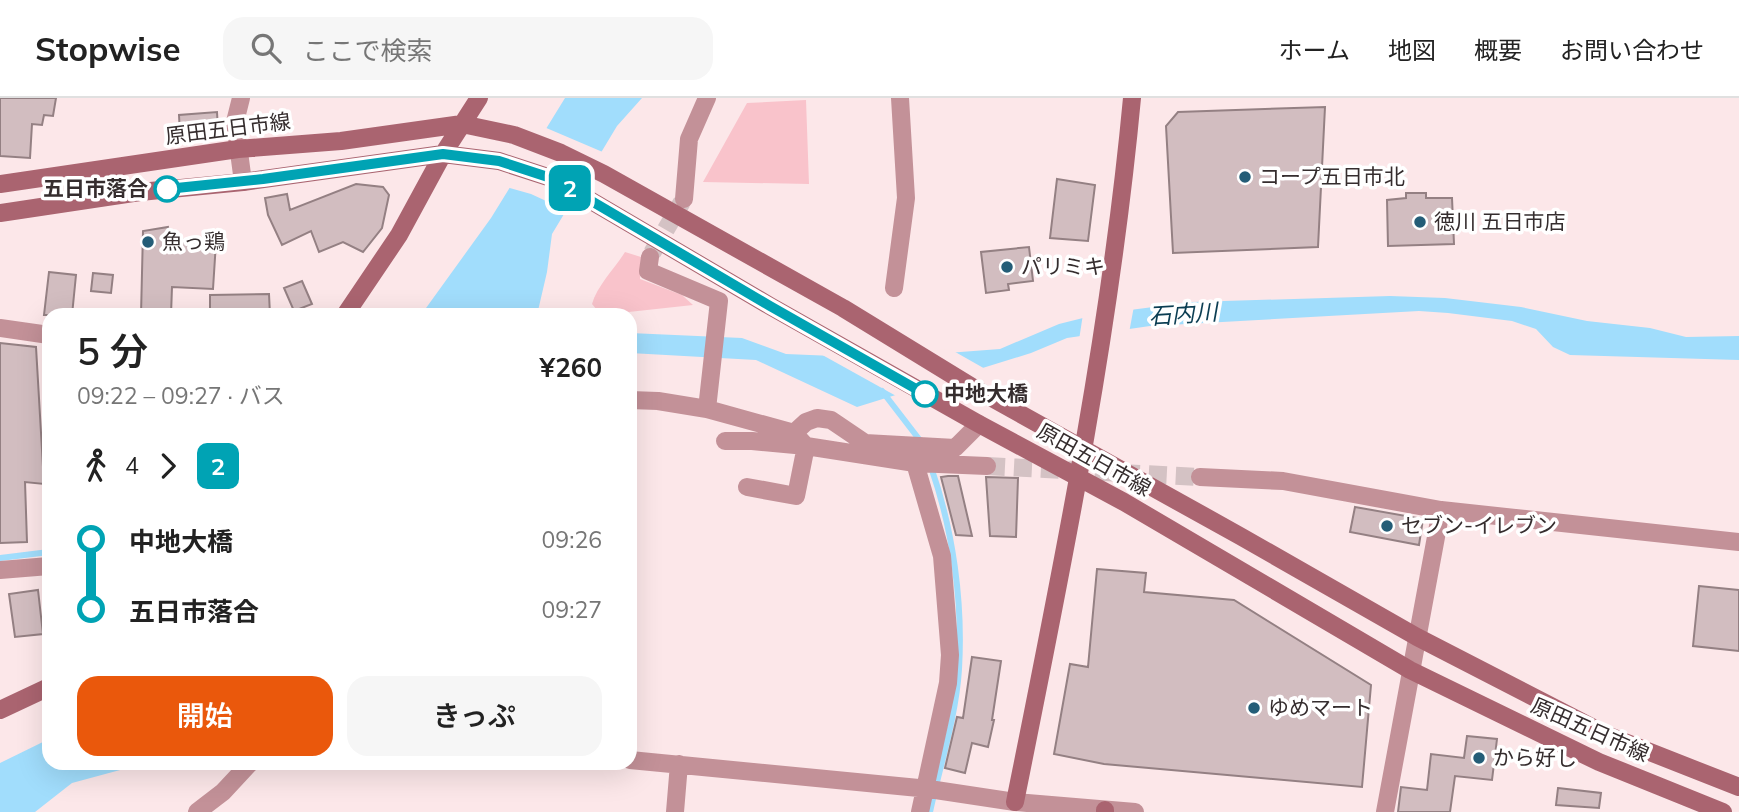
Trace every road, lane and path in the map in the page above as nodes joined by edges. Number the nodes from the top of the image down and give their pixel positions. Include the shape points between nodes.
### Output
1 (241, 98) edge
2 (479, 98) edge
3 (707, 98) edge
4 (900, 98) edge
5 (1132, 98) edge
6 (462, 124) junction
7 (238, 149) junction
8 (443, 154) junction
9 (243, 182) junction
10 (0, 184) edge
11 (684, 199) tunnel mouth
12 (0, 213) edge
13 (650, 257) dead end
14 (894, 288) dead end
15 (350, 308) edge
16 (0, 328) edge
17 (42, 334) edge
18 (637, 400) edge
19 (708, 401) junction
20 (979, 424) junction
21 (800, 440) junction
22 (725, 441) dead end
23 (1084, 449) junction
24 (928, 459) junction
25 (987, 466) tunnel mouth
26 (1200, 477) tunnel mouth
27 (1079, 478) junction
28 (747, 487) dead end
29 (1441, 510) junction
30 (1739, 542) edge
31 (42, 567) edge
32 (0, 570) edge
33 (1417, 637) junction
34 (1410, 670) junction
35 (42, 690) edge
36 (0, 710) edge
37 (637, 761) edge
38 (679, 764) junction
39 (243, 770) edge
40 (1739, 787) edge
41 (931, 789) junction
42 (1014, 807) edge
43 (1105, 811) edge
44 (197, 812) edge
45 (675, 812) edge
46 (920, 812) edge
47 (1135, 812) edge
48 (1385, 812) edge
49 (1723, 812) edge

1 - 7 street via 235,122
2 - 6 main road
3 - 11 street via 689,139
4 - 14 street via 906,198
5 - 23 main road via 1110,295
6 - 7 main road, 原田五日市線
6 - 8 main road
6 - 23 main road, 原田五日市線 via 506,133 604,174
7 - 9 street
7 - 10 main road, 原田五日市線
8 - 9 main road, 原田五日市線
8 - 15 main road via 399,234
8 - 20 main road, 原田五日市線 via 489,160 554,179
9 - 12 main road, 原田五日市線
13 - 19 street via 648,271 719,301
16 - 17 street
18 - 19 street
19 - 21 street
20 - 24 street via 955,448
20 - 27 main road, 原田五日市線
21 - 22 street
21 - 24 street
21 - 24 street via 806,422 831,420 865,443 910,445
21 - 28 street via 796,496
23 - 27 main road
23 - 33 main road, 原田五日市線
24 - 25 street
24 - 41 street via 950,655
26 - 29 street via 1283,481
27 - 34 main road, 原田五日市線
27 - 42 main road
29 - 30 street
29 - 33 street
31 - 32 street
33 - 34 street
33 - 40 main road, 原田五日市線 via 1609,736
34 - 48 street
34 - 49 main road, 原田五日市線 via 1599,762
35 - 36 main road
37 - 38 street
38 - 41 street
38 - 45 street
39 - 44 street
41 - 42 street
41 - 46 street
42 - 43 street
43 - 47 street

